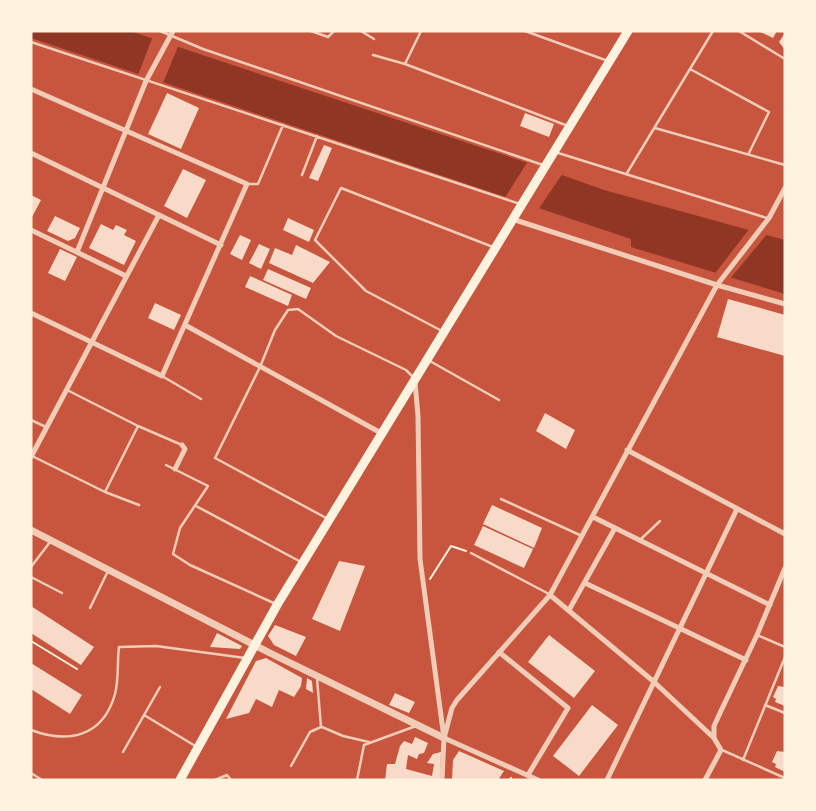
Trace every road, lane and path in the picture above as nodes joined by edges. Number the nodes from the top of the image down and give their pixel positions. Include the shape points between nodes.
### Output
1 (160, 31) edge
2 (311, 31) edge
3 (334, 31) edge
4 (361, 31) edge
5 (421, 31) edge
6 (525, 31) edge
7 (628, 31) edge
8 (713, 31) edge
9 (739, 31) edge
10 (172, 33) edge
11 (374, 39) dead end
12 (31, 42) edge
13 (373, 55) dead end
14 (785, 59) edge
15 (609, 61) junction
16 (405, 64) junction
17 (690, 69) junction
18 (147, 79) junction
19 (31, 89) edge
20 (283, 125) junction
21 (569, 127) junction
22 (655, 128) junction
23 (128, 130) junction
24 (316, 136) junction
25 (554, 152) junction
26 (31, 153) edge
27 (749, 154) junction
28 (785, 165) edge
29 (545, 166) junction
30 (627, 174) junction
31 (302, 175) dead end
32 (247, 184) junction
33 (103, 188) junction
34 (785, 188) edge
35 (521, 205) junction
36 (159, 215) junction
37 (769, 218) junction
38 (512, 219) junction
39 (31, 230) edge
40 (221, 245) junction
41 (494, 248) junction
42 (77, 252) junction
43 (126, 276) junction
44 (718, 286) junction
45 (785, 304) edge
46 (31, 313) edge
47 (185, 325) junction
48 (444, 331) junction
49 (92, 342) junction
50 (427, 359) junction
51 (260, 367) junction
52 (162, 376) junction
53 (415, 379) junction
54 (67, 390) junction
55 (201, 399) dead end
56 (499, 400) dead end
57 (31, 420) edge
58 (138, 426) junction
59 (47, 428) junction
60 (381, 433) junction
61 (182, 445) joint
62 (627, 450) junction
63 (32, 456) edge
64 (166, 465) dead end
65 (175, 469) junction
66 (105, 492) junction
67 (501, 499) dead end
68 (139, 505) dead end
69 (196, 506) junction
70 (737, 509) junction
71 (593, 517) junction
72 (329, 519) junction
73 (660, 522) dead end
74 (615, 528) junction
75 (31, 530) edge
76 (785, 534) edge
77 (584, 536) junction
78 (641, 540) junction
79 (51, 541) junction
80 (470, 553) joint
81 (303, 563) junction
82 (31, 566) edge
83 (785, 568) edge
84 (109, 570) junction
85 (707, 572) junction
86 (31, 577) edge
87 (428, 581) dead end
88 (585, 583) junction
89 (62, 593) dead end
90 (550, 595) junction
91 (277, 605) junction
92 (770, 605) junction
93 (90, 608) dead end
94 (569, 610) junction
95 (680, 628) junction
96 (757, 635) junction
97 (31, 641) edge
98 (255, 645) junction
99 (785, 647) edge
100 (500, 652) junction
101 (785, 657) edge
102 (247, 658) junction
103 (746, 660) junction
104 (77, 669) dead end
105 (316, 674) junction
106 (654, 681) junction
107 (160, 686) dead end
108 (765, 705) junction
109 (785, 713) edge
110 (144, 715) junction
111 (420, 725) junction
112 (321, 727) junction
113 (31, 730) edge
114 (444, 738) junction
115 (714, 738) junction
116 (370, 742) junction
117 (198, 747) junction
118 (721, 750) junction
119 (123, 752) dead end
120 (743, 760) junction
121 (291, 766) dead end
122 (31, 773) edge
123 (528, 775) junction
124 (785, 778) edge
125 (42, 780) edge
126 (180, 780) edge
127 (215, 780) edge
128 (230, 780) edge
129 (358, 780) edge
130 (442, 780) edge
131 (538, 780) edge
132 (607, 780) edge
133 (705, 780) edge

1 - 10 lane
2 - 3 lane via 328,37
4 - 11 lane
5 - 16 lane
6 - 15 lane
7 - 15 main road
8 - 17 lane
9 - 14 lane
10 - 18 street
10 - 29 lane via 203,49
12 - 18 lane
13 - 16 lane
15 - 21 main road
16 - 21 lane
17 - 22 lane
17 - 27 lane via 769,112
18 - 20 lane
18 - 23 street
19 - 23 street
20 - 24 lane
20 - 32 lane via 258,184
21 - 25 main road
22 - 27 lane
22 - 30 lane
23 - 32 street
23 - 33 street
24 - 31 lane
24 - 35 lane
25 - 29 main road
25 - 30 lane
26 - 33 street
27 - 28 lane
29 - 35 main road
30 - 37 lane
32 - 40 street
33 - 36 street
33 - 42 street
34 - 37 street
35 - 38 main road
36 - 40 street
36 - 43 street
37 - 44 street
38 - 41 main road
38 - 44 street
39 - 42 street
40 - 47 street
41 - 48 main road
41 - 48 lane via 341,188 315,240 366,291
42 - 43 street
43 - 49 street
44 - 45 street
44 - 62 street
46 - 49 street
47 - 51 street
47 - 52 street
48 - 50 main road
49 - 52 street
49 - 54 street
50 - 53 main road
50 - 56 lane
51 - 53 lane via 275,330 288,310 298,309 336,336 406,370
51 - 60 street
51 - 72 lane via 215,458
52 - 55 lane
53 - 60 main road
53 - 114 street via 420,559
54 - 58 lane
54 - 59 street
57 - 59 lane
58 - 61 lane
58 - 66 lane
59 - 63 street
60 - 72 main road
61 - 65 street via 185,449
62 - 70 street
62 - 71 street
63 - 66 lane
64 - 65 lane
65 - 69 lane via 208,486
66 - 68 lane
67 - 77 lane
69 - 81 lane
69 - 91 lane via 180,528 173,554
70 - 76 street
70 - 85 street
71 - 74 street
71 - 77 street
72 - 81 main road
73 - 78 lane
74 - 78 street
74 - 88 street
75 - 79 street
77 - 90 street
78 - 85 street
79 - 82 lane
79 - 84 street
80 - 87 path via 451,546
80 - 90 lane
81 - 91 main road
83 - 92 street
84 - 93 lane
84 - 98 street
85 - 92 street
85 - 95 street
86 - 89 lane
88 - 94 street
88 - 95 street
90 - 94 street
90 - 100 street
91 - 98 main road
92 - 96 street
94 - 106 street
95 - 103 street
95 - 106 street
96 - 99 lane
96 - 103 street
97 - 104 path
98 - 102 main road
98 - 105 street
100 - 114 street via 452,708
100 - 123 street via 568,708
101 - 108 lane
102 - 113 lane via 156,646 119,647 116,693 99,723 78,737 45,735
102 - 117 main road
103 - 115 street via 714,726
105 - 111 street
105 - 112 lane
106 - 115 street
106 - 132 street
107 - 110 lane
108 - 109 lane
108 - 120 lane
110 - 117 lane
110 - 119 lane
111 - 114 street
111 - 116 lane
112 - 116 lane
112 - 121 lane via 310,732
114 - 123 street
114 - 130 street
115 - 118 street
116 - 129 lane via 364,745
117 - 126 main road
118 - 120 lane
118 - 133 street
120 - 124 lane
122 - 125 lane
123 - 131 street
127 - 128 lane via 227,775

